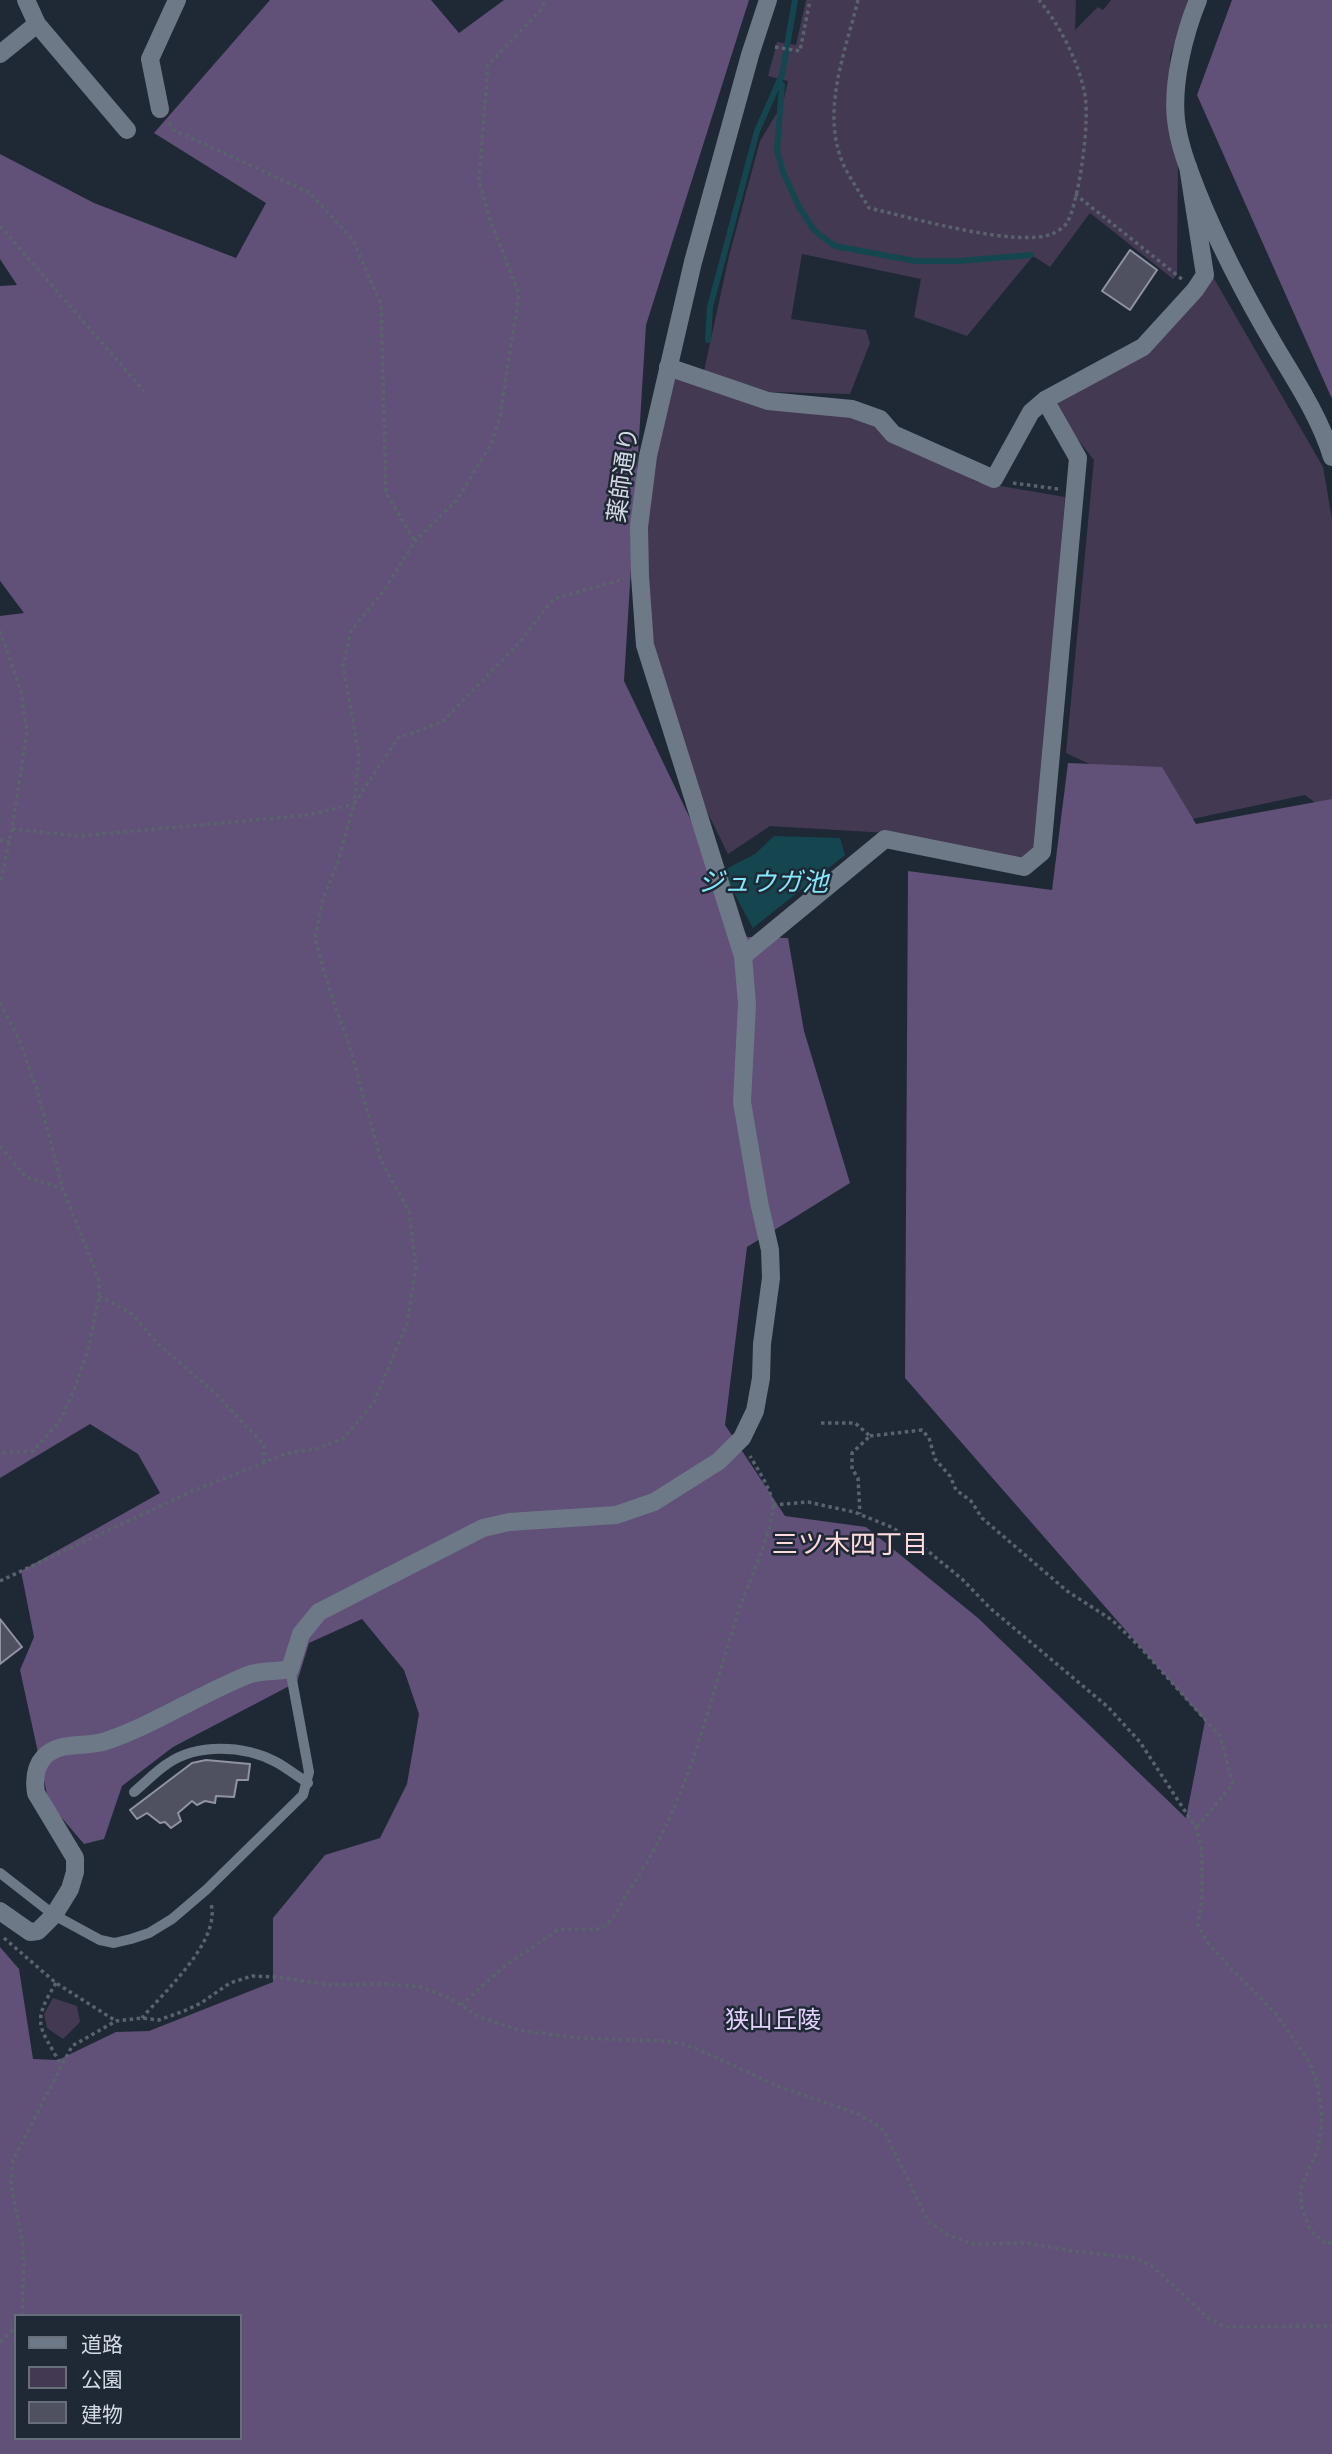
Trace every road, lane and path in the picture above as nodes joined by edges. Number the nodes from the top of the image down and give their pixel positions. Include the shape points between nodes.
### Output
1 (26, 0) edge
2 (177, 0) edge
3 (546, 0) edge
4 (768, 0) edge
5 (810, 0) edge
6 (858, 0) edge
7 (1038, 0) edge
8 (1198, 0) edge
9 (37, 24) junction
10 (775, 47) dead end
11 (0, 54) edge
12 (160, 109) joint
13 (127, 131) dead end
14 (1188, 166) junction
15 (1075, 194) junction
16 (0, 226) edge
17 (1195, 290) junction
18 (668, 367) junction
19 (144, 390) dead end
20 (1045, 400) junction
21 (1332, 457) edge
22 (994, 480) junction
23 (1057, 489) dead end
24 (415, 541) junction
25 (640, 576) junction
26 (0, 631) edge
27 (354, 804) junction
28 (12, 829) junction
29 (0, 840) edge
30 (10, 842) junction
31 (0, 884) edge
32 (743, 956) junction
33 (0, 1003) edge
34 (0, 1146) edge
35 (63, 1189) junction
36 (99, 1296) junction
37 (821, 1423) dead end
38 (870, 1436) junction
39 (742, 1438) junction
40 (0, 1453) edge
41 (264, 1462) junction
42 (773, 1505) junction
43 (860, 1514) junction
44 (0, 1581) edge
45 (290, 1669) junction
46 (308, 1783) junction
47 (134, 1792) dead end
48 (1196, 1828) junction
49 (0, 1873) edge
50 (206, 1890) junction
51 (0, 1911) edge
52 (54, 1915) junction
53 (0, 1934) edge
54 (56, 1983) junction
55 (461, 2005) junction
56 (142, 2018) junction
57 (116, 2021) junction
58 (61, 2064) junction
59 (1332, 2243) edge
60 (22, 2314) edge
61 (1332, 2326) edge
62 (14, 2329) edge
63 (0, 2342) edge

1 - 9 street
2 - 12 street via 150,59
3 - 24 path via 488,65 479,180 519,294 500,416 492,442 457,500
4 - 18 street, 薬師通り via 692,262
5 - 10 path via 800,51
6 - 15 path via 835,96 834,128 844,164 869,208 993,235 1041,236 1063,228
7 - 15 path via 1064,40 1084,91 1087,124
8 - 14 street via 1180,57 1178,83 1176,118
9 - 11 street
9 - 13 street
12 - 24 path via 174,130 310,193 353,240 381,304 386,493
14 - 17 street via 1205,275
14 - 21 street via 1213,233 1321,426
15 - 17 path
16 - 19 path
17 - 20 street via 1143,347
18 - 22 street via 768,401 852,409 880,419 893,434
18 - 25 street, 薬師通り via 648,456 639,527
20 - 22 street via 1031,412
20 - 32 street via 1078,458 1042,852 1024,867 885,839
22 - 23 path
24 - 27 path via 351,631 343,665 359,754
25 - 27 path via 553,599 519,643 442,722 398,738
25 - 32 street, 薬師通り via 645,645
26 - 28 path via 21,692 27,732
27 - 28 path via 308,815 79,836
27 - 41 path via 315,938 381,1160 410,1212 416,1268 407,1324 374,1402 344,1437
28 - 30 path
29 - 30 path
30 - 31 path
32 - 39 street, 薬師通り via 747,1004 742,1102 770,1250 771,1278 761,1378 755,1411
33 - 35 path via 37,1090
34 - 35 path via 26,1177
35 - 36 path via 99,1280
36 - 40 path via 89,1347 60,1421 33,1451
36 - 41 path via 132,1314 158,1344 214,1392 264,1445
37 - 38 path via 855,1423
38 - 43 path via 852,1453
38 - 48 path via 922,1430 956,1490 971,1501 982,1518 1067,1591 1112,1620 1220,1737 1233,1784
39 - 42 path
39 - 45 street via 719,1461 654,1502 616,1515 483,1528 377,1581 319,1612 301,1634
41 - 44 path
42 - 43 path via 808,1502
42 - 55 path via 688,1777 665,1832 641,1873 607,1925 558,1930 506,1965
43 - 48 path via 918,1543 1108,1707 1140,1742
45 - 46 lane
45 - 52 street via 252,1674 104,1742 62,1746 44,1757 34,1781 36,1793 75,1858 70,1889
46 - 47 lane via 275,1761 253,1753 211,1749 168,1763
46 - 50 lane via 291,1808
48 - 59 path via 1202,1851 1198,1925 1207,1941 1289,2031 1318,2085 1320,2146 1300,2190 1310,2230 1325,2243
49 - 52 lane
50 - 52 lane via 149,1933 114,1943
50 - 56 path via 213,1913 202,1947
51 - 52 street via 30,1932 38,1931
53 - 54 path
54 - 57 path
54 - 58 path via 40,2013 41,2028
55 - 56 path via 421,1987 347,1986 252,1976 230,1983 184,2011 159,2020
55 - 61 path via 479,2017 523,2031 679,2043 780,2087 856,2113 886,2135 928,2221 958,2239 1136,2258 1152,2266 1207,2318 1224,2327
56 - 57 path
57 - 58 path via 72,2046
58 - 60 path via 13,2160 11,2186 24,2262
62 - 63 path

